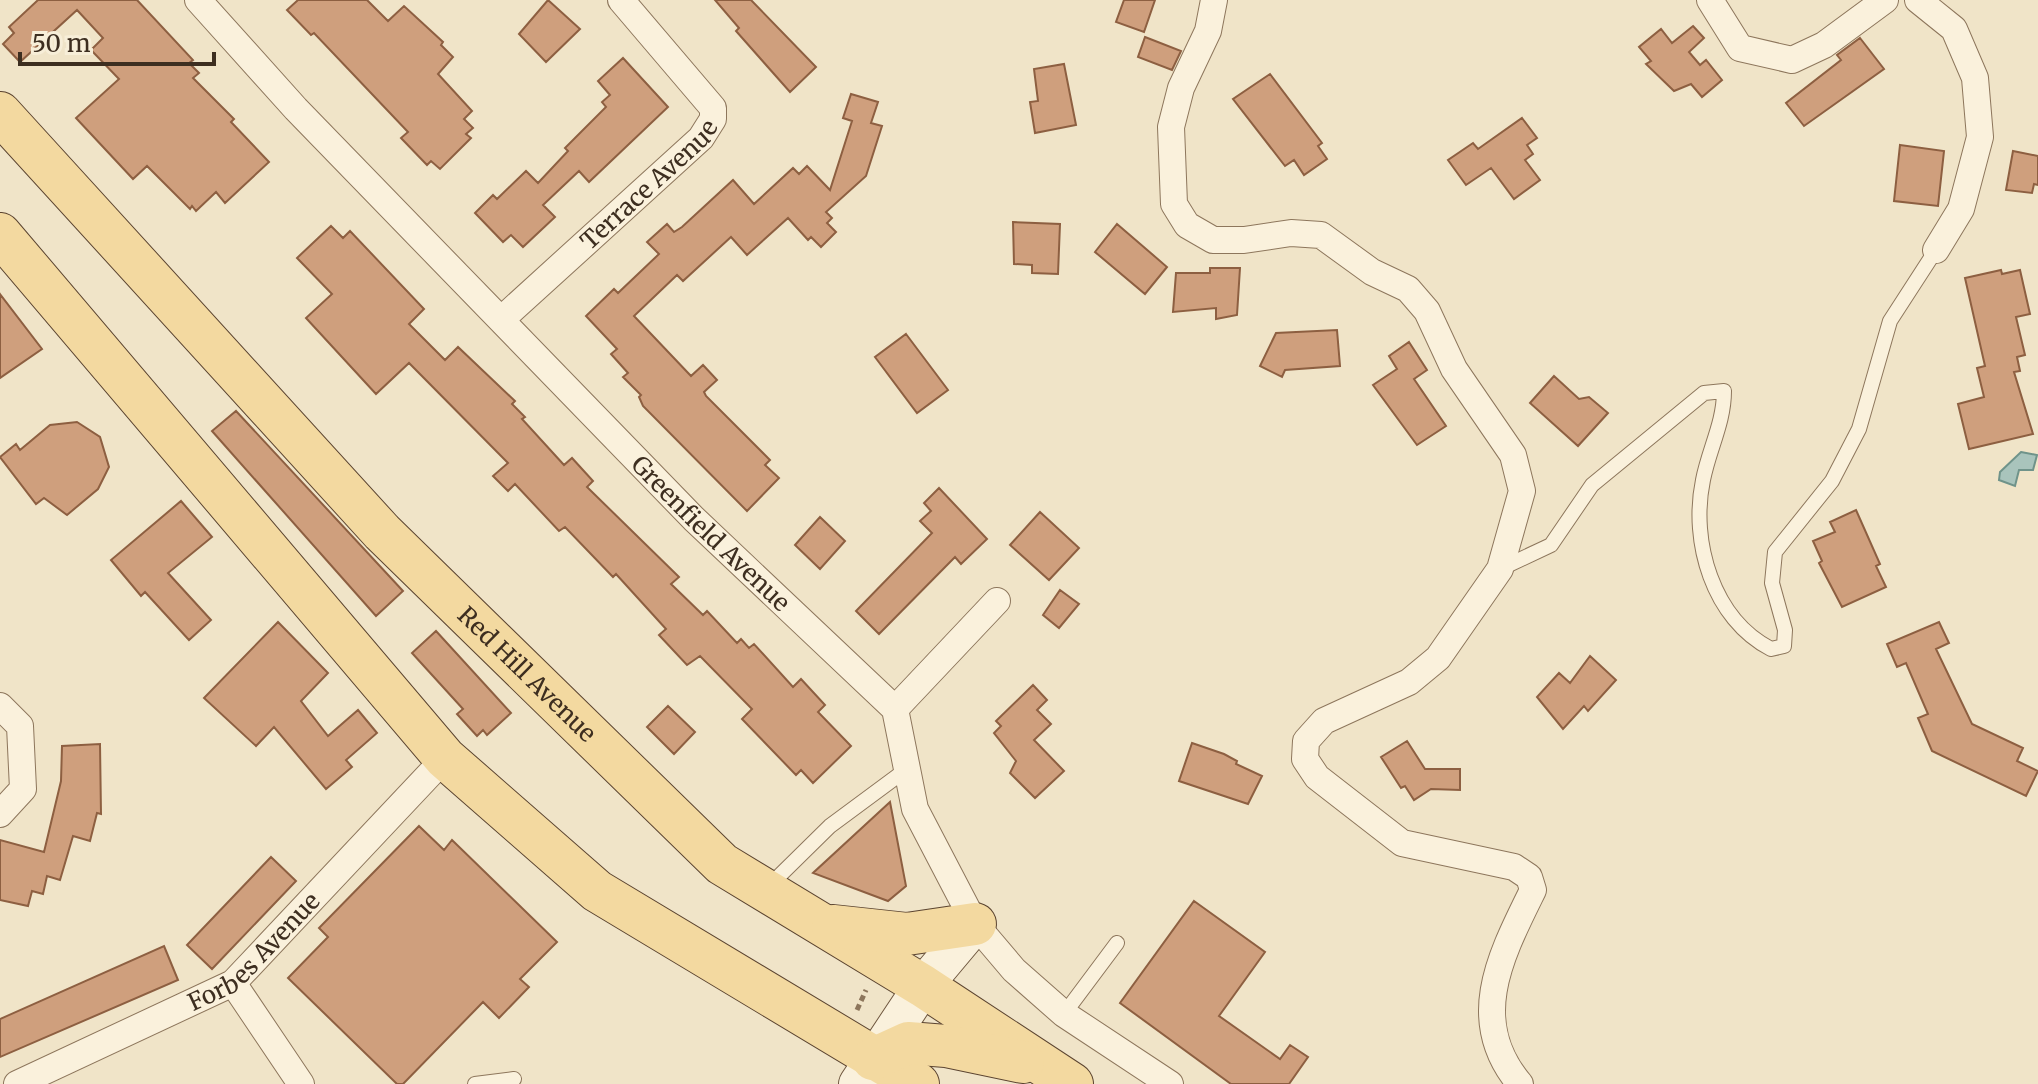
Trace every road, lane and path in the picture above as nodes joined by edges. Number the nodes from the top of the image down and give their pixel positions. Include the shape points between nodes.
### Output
1 (198, 0) edge
2 (621, 0) edge
3 (1214, 0) edge
4 (1710, 0) edge
5 (1885, 0) edge
6 (1918, 0) edge
7 (0, 113) edge
8 (1, 235) edge
9 (1936, 250) joint
10 (503, 318) junction
11 (1500, 569) junction
12 (997, 601) dead end
13 (0, 706) edge
14 (895, 709) junction
15 (445, 758) junction
16 (907, 769) junction
17 (0, 814) edge
18 (765, 890) junction
19 (975, 924) junction
20 (822, 925) junction
21 (1117, 943) dead end
22 (872, 977) dead end
23 (233, 983) junction
24 (923, 986) junction
25 (1064, 1014) junction
26 (855, 1015) dead end
27 (866, 1072) edge
28 (1058, 1074) edge
29 (514, 1079) dead end
30 (299, 1080) edge
31 (17, 1084) edge
32 (475, 1084) edge
33 (918, 1084) edge
34 (1170, 1084) edge
35 (1520, 1084) edge

1 - 10 street, Greenfield Avenue via 296,109
2 - 10 street, Terrace Avenue via 713,108 713,119 701,138
3 - 11 street via 1208,31 1181,88 1171,127 1174,204 1187,225 1213,240 1321,235 1372,272 1408,289 1427,311 1454,369 1513,455 1522,491
4 - 5 street via 1740,48 1792,60 1824,45
6 - 9 street via 1954,29 1975,78 1980,137 1961,209
7 - 18 main road, Red Hill Avenue via 382,532 722,864
8 - 15 main road
9 - 11 lane via 1890,321 1859,429 1832,481 1775,552 1772,583 1784,646 1771,649 1753,640 1727,611 1707,569 1698,514 1724,411 1724,391 1704,393 1592,485 1551,545
10 - 14 street, Greenfield Avenue via 694,519
11 - 35 street via 1438,658 1409,682 1324,721 1306,741 1305,759 1317,777 1402,843 1514,867 1529,877 1533,890 1510,932 1496,974 1490,1017 1500,1059
12 - 14 street
13 - 17 street via 20,726 23,789
14 - 16 street
15 - 23 street, Forbes Avenue
15 - 27 main road via 597,891
16 - 18 lane via 830,826
16 - 19 street via 915,809
18 - 20 main road, Red Hill Avenue
19 - 20 main road via 907,934
19 - 24 street
19 - 25 street via 1014,970
20 - 24 main road, Red Hill Avenue
21 - 25 lane
22 - 26 path
23 - 30 street
23 - 31 street, Forbes Avenue
24 - 27 street
24 - 28 main road, Red Hill Avenue
25 - 34 street
27 - 28 main road via 908,1043 946,1046
27 - 33 main road
29 - 32 lane

